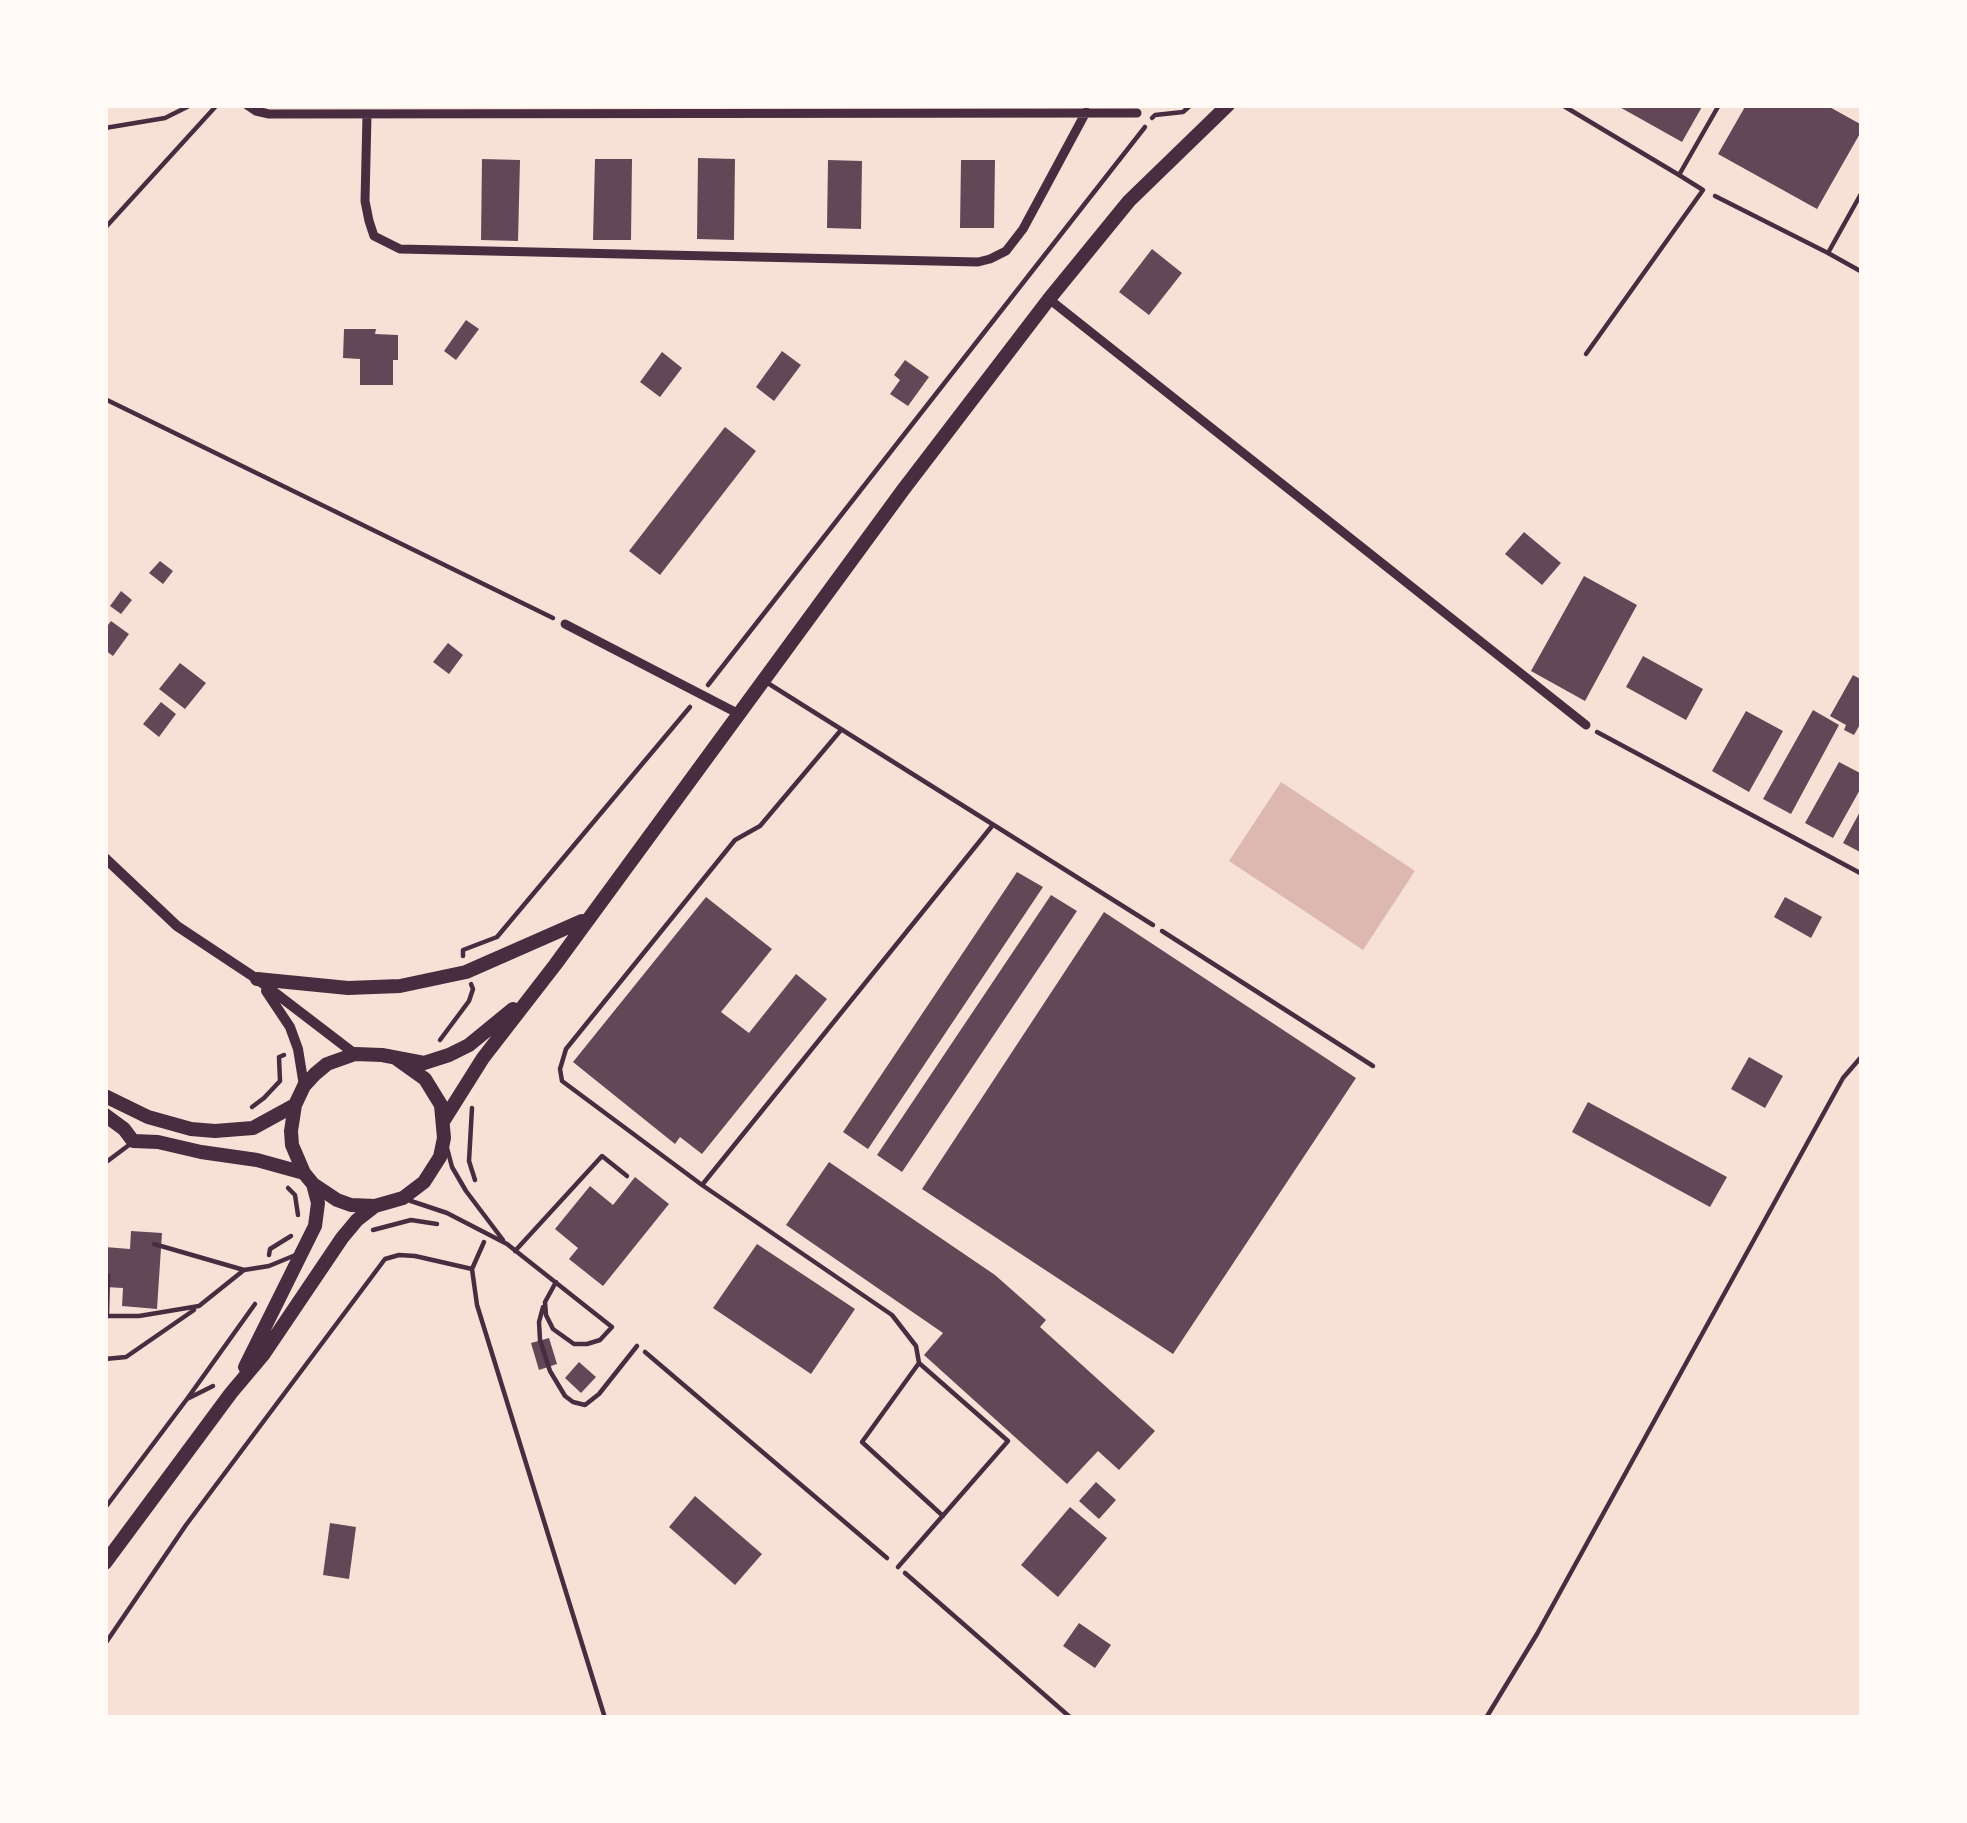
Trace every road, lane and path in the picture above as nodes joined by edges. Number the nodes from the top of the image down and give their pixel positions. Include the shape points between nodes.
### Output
1 (190, 105) edge
2 (217, 105) edge
3 (247, 105) edge
4 (1191, 105) edge
5 (1228, 105) edge
6 (1562, 105) edge
7 (1719, 105) edge
8 (1068, 109) edge
9 (1086, 112) junction
10 (1137, 113) dead end
11 (368, 115) junction
12 (105, 128) edge
13 (1679, 175) junction
14 (1703, 190) junction
15 (1862, 192) edge
16 (105, 229) edge
17 (1828, 253) junction
18 (1862, 272) edge
19 (1049, 299) junction
20 (1586, 353) dead end
21 (105, 399) edge
22 (565, 624) joint
23 (764, 681) junction
24 (701, 694) junction
25 (739, 714) junction
26 (1586, 725) joint
27 (841, 730) junction
28 (992, 826) junction
29 (105, 858) edge
30 (1862, 874) edge
31 (587, 919) junction
32 (1153, 925) joint
33 (466, 972) junction
34 (257, 979) junction
35 (535, 990) junction
36 (440, 1040) dead end
37 (298, 1049) junction
38 (355, 1054) junction
39 (1862, 1056) edge
40 (397, 1059) junction
41 (1373, 1066) dead end
42 (304, 1086) junction
43 (105, 1096) edge
44 (295, 1105) junction
45 (105, 1115) edge
46 (444, 1120) junction
47 (254, 1129) junction
48 (444, 1138) junction
49 (133, 1142) junction
50 (105, 1163) edge
51 (627, 1176) dead end
52 (309, 1178) junction
53 (284, 1184) dead end
54 (702, 1185) junction
55 (403, 1198) junction
56 (375, 1206) junction
57 (298, 1222) dead end
58 (488, 1234) junction
59 (292, 1235) dead end
60 (154, 1244) dead end
61 (507, 1244) junction
62 (515, 1251) junction
63 (303, 1252) junction
64 (269, 1266) junction
65 (244, 1270) junction
66 (472, 1270) junction
67 (108, 1275) dead end
68 (556, 1282) junction
69 (545, 1302) junction
70 (255, 1303) dead end
71 (199, 1306) junction
72 (106, 1316) edge
73 (637, 1346) joint
74 (105, 1359) edge
75 (920, 1363) junction
76 (222, 1378) dead end
77 (231, 1393) junction
78 (187, 1399) junction
79 (105, 1508) edge
80 (943, 1516) junction
81 (105, 1563) edge
82 (898, 1568) junction
83 (105, 1644) edge
84 (604, 1718) edge
85 (1071, 1718) edge
86 (1486, 1718) edge

1 - 12 path via 165,118
2 - 16 path
3 - 11 street via 269,114
4 - 24 path via 1155,115
5 - 19 main road via 1130,201
6 - 13 lane
7 - 13 lane
8 - 9 street
8 - 11 street
9 - 10 street
9 - 11 street via 1023,229 1006,251 978,262 400,249 374,236 369,221
13 - 14 lane
14 - 17 path
14 - 20 lane
15 - 17 path
17 - 18 path
19 - 23 main road
19 - 26 street
21 - 22 path
22 - 24 street
23 - 25 main road
23 - 27 lane
24 - 25 street
24 - 33 path via 497,937 463,950
25 - 31 main road
26 - 30 path
27 - 28 lane
27 - 54 lane via 760,826 734,840 560,1060 562,1081
28 - 32 lane
28 - 54 lane
29 - 34 street via 177,926
31 - 33 main road
31 - 35 main road
32 - 41 path
33 - 34 main road via 348,988
33 - 36 path via 469,1001
34 - 37 street
34 - 38 street
35 - 40 main road via 469,1045 424,1063
35 - 46 main road
37 - 42 street
37 - 47 path via 279,1057 280,1081 245,1112
38 - 40 main road
38 - 42 main road via 327,1064
39 - 86 path
40 - 46 main road via 425,1079
42 - 44 main road
43 - 47 main road via 190,1129
44 - 47 main road
44 - 52 main road via 292,1144
45 - 49 main road
46 - 48 main road
48 - 55 main road via 433,1171
48 - 61 lane via 466,1191
49 - 50 lane
49 - 52 main road via 257,1160
51 - 62 lane via 602,1156
52 - 56 main road via 337,1200
52 - 63 main road via 318,1203
53 - 57 path via 295,1195
54 - 75 lane via 892,1315
55 - 56 main road
55 - 58 lane
56 - 77 main road via 342,1238
58 - 61 lane
58 - 66 path
59 - 64 path via 269,1249
60 - 65 lane
61 - 62 lane
62 - 68 lane
63 - 64 lane
63 - 77 main road
64 - 65 lane
65 - 71 lane
66 - 83 path via 415,1256 385,1259
66 - 84 path via 476,1305
67 - 72 lane
68 - 69 lane
68 - 69 lane via 611,1327 600,1340 574,1344 553,1329
69 - 73 lane via 540,1340 573,1402 585,1405 598,1394
70 - 78 path
71 - 72 lane
71 - 74 lane via 125,1357
73 - 82 path
75 - 80 lane via 862,1442
75 - 80 lane via 1008,1441
76 - 78 path
77 - 81 main road
78 - 79 path
80 - 82 lane
82 - 85 path

